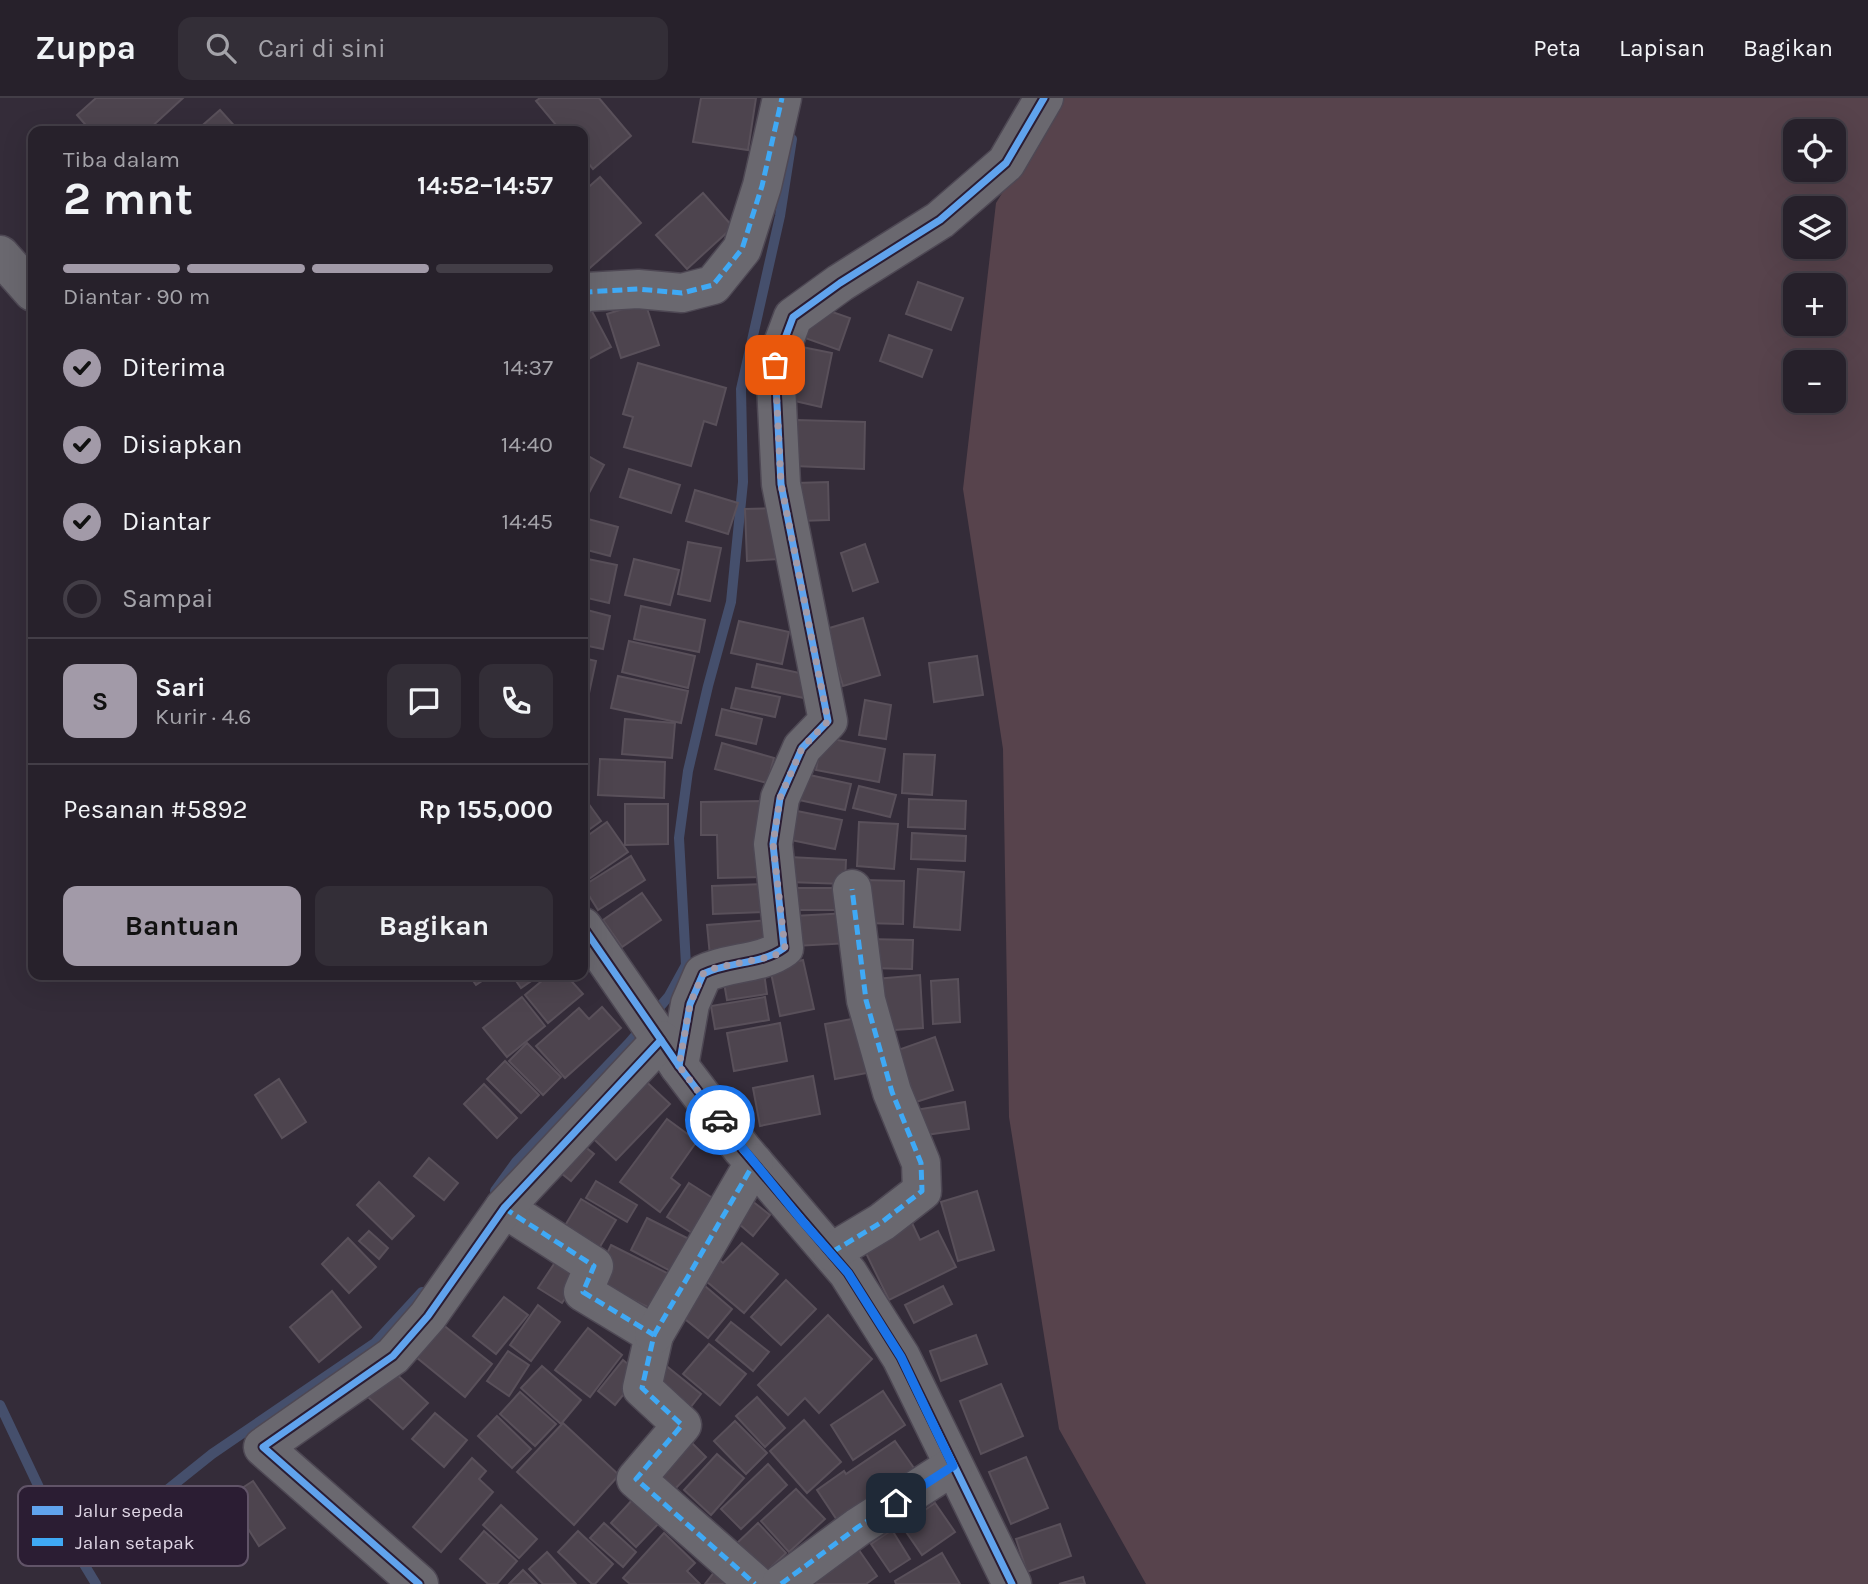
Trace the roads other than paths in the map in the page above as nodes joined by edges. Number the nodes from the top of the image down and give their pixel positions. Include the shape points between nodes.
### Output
1 (782, 98) edge
2 (1044, 98) edge
3 (0, 255) edge
4 (28, 286) edge
5 (588, 292) edge
6 (852, 889) dead end
7 (588, 934) edge
8 (670, 1053) junction
9 (754, 1163) junction
10 (504, 1208) junction
11 (832, 1252) junction
12 (654, 1335) junction
13 (953, 1466) junction
14 (419, 1584) edge
15 (755, 1584) edge
16 (781, 1584) edge
17 (1012, 1584) edge

1 - 5 street via 742,249 713,285 682,293
2 - 8 street via 1006,163 940,220 793,317 775,365 781,484 828,721 802,748 780,798 773,844 785,948 774,956 703,974
3 - 4 street
6 - 11 street via 869,1012 892,1092 921,1163 922,1191
7 - 8 street
8 - 9 street
8 - 10 street
9 - 11 street
9 - 12 street
10 - 12 street via 594,1266 583,1292
10 - 14 street via 428,1316 393,1356 263,1447
11 - 13 street via 901,1357
12 - 15 street via 642,1388 682,1425 636,1479
13 - 16 street
13 - 17 street

